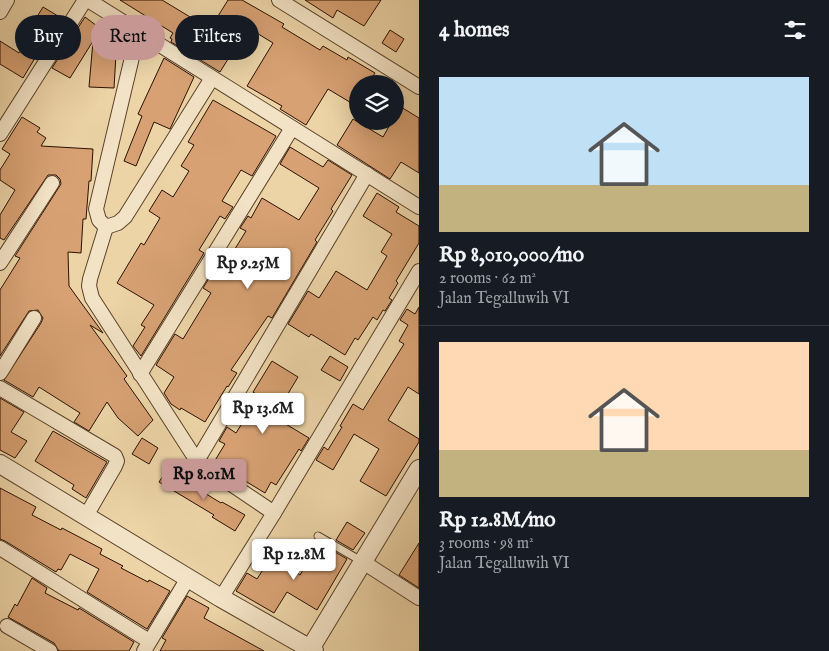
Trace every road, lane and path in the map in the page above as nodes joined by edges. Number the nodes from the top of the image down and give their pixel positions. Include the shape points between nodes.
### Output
1 (7, 0) edge
2 (87, 0) edge
3 (280, 0) edge
4 (0, 12) edge
5 (111, 15) edge
6 (165, 49) edge
7 (131, 60) edge
8 (212, 78) junction
9 (419, 87) edge
10 (292, 128) junction
11 (0, 134) edge
12 (367, 174) junction
13 (52, 183) dead end
14 (419, 207) edge
15 (106, 227) junction
16 (0, 262) edge
17 (419, 271) edge
18 (34, 318) dead end
19 (0, 373) edge
20 (140, 374) junction
21 (0, 388) edge
22 (197, 461) junction
23 (0, 464) edge
24 (419, 469) edge
25 (274, 513) junction
26 (86, 516) junction
27 (318, 536) dead end
28 (0, 548) edge
29 (363, 562) junction
30 (188, 578) junction
31 (221, 598) junction
32 (419, 598) edge
33 (7, 626) dead end
34 (147, 646) edge
35 (311, 650) edge
36 (50, 651) edge

1 - 4 street
2 - 5 street
2 - 11 street
3 - 9 street
6 - 8 street
7 - 15 street via 96,209 99,220
8 - 10 street
8 - 15 street via 125,217
10 - 12 street
10 - 20 street
12 - 14 street
12 - 22 street
13 - 16 street
15 - 20 street via 89,286 92,298
17 - 25 street
18 - 19 street
20 - 22 street
21 - 26 street via 115,456 115,466
22 - 25 street
23 - 26 street
24 - 29 street
25 - 31 street
26 - 30 street
27 - 29 lane
28 - 34 street
29 - 32 street
29 - 35 street
30 - 31 street
30 - 34 street
31 - 35 street
33 - 36 street

